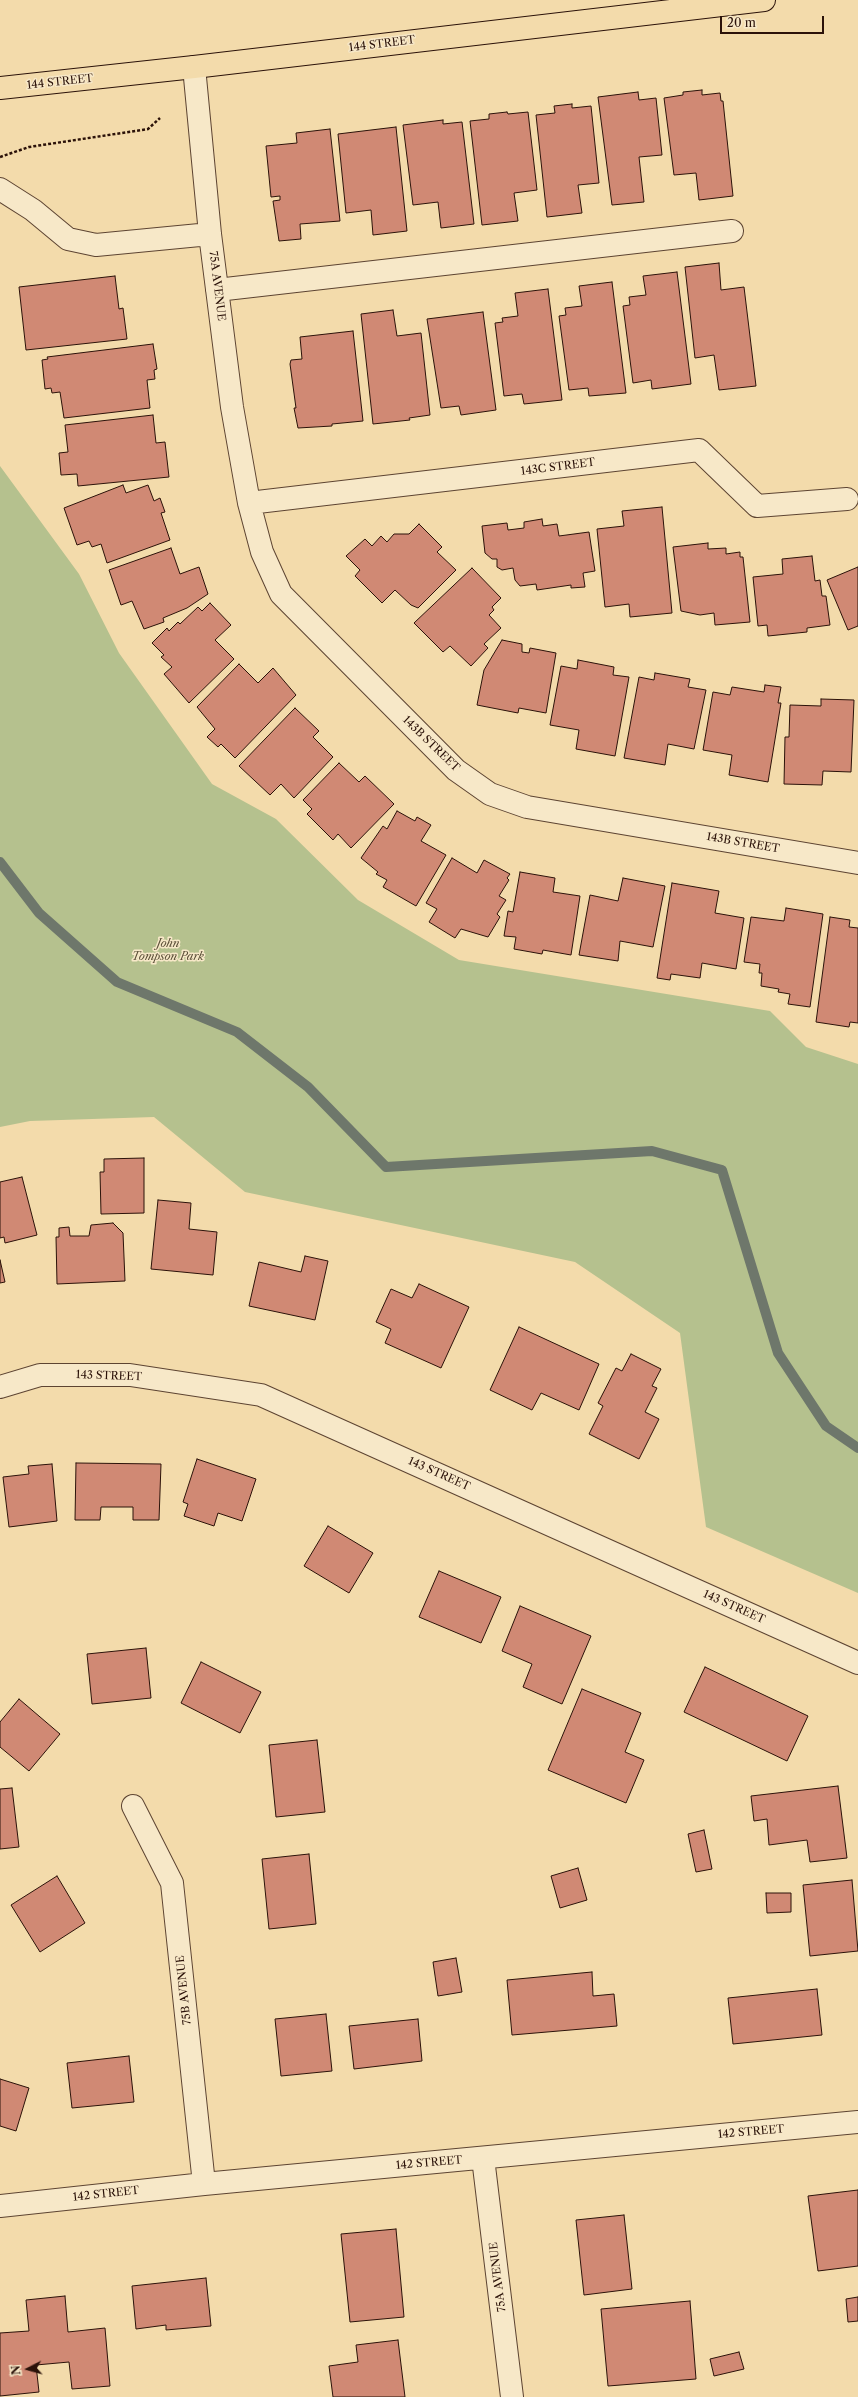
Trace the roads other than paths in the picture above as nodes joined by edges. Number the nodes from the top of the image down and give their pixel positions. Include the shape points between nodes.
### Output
1 (764, 0) edge
2 (194, 68) junction
3 (0, 88) edge
4 (0, 189) edge
5 (732, 231) dead end
6 (210, 234) junction
7 (217, 290) junction
8 (847, 499) dead end
9 (249, 503) junction
10 (858, 863) edge
11 (0, 1387) edge
12 (858, 1663) edge
13 (133, 1806) dead end
14 (858, 2122) edge
15 (483, 2158) junction
16 (204, 2184) junction
17 (0, 2206) edge
18 (512, 2397) edge

1 - 2 main road, 144 STREET
2 - 3 main road, 144 STREET
2 - 6 street, 75A AVENUE
4 - 6 street via 33,210 68,239 96,245
5 - 7 street
6 - 7 street, 75A AVENUE
7 - 9 street, 75A AVENUE via 232,407
8 - 9 street, 143C STREET via 757,506 699,450
9 - 10 street, 143B STREET via 262,552 281,594 456,770 490,794 527,807
11 - 12 street, 143 STREET via 40,1375 130,1375 261,1394
13 - 16 street, 75B AVENUE via 172,1883
14 - 15 street, 142 STREET
15 - 16 street, 142 STREET
15 - 18 street, 75A AVENUE
16 - 17 street, 142 STREET

